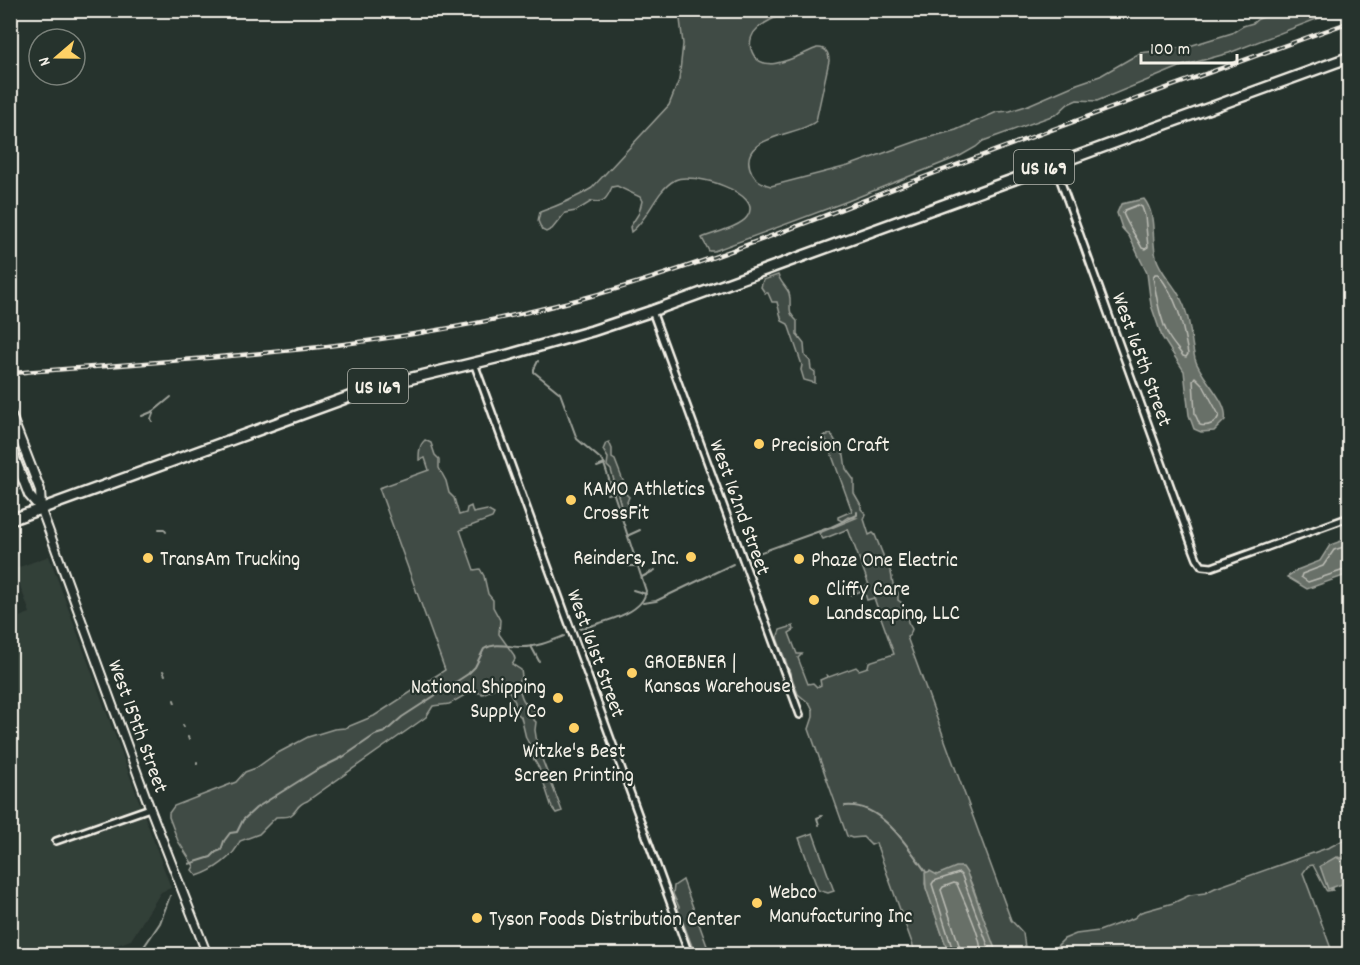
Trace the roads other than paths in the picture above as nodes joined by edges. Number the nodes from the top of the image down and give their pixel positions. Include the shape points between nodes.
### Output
1 (1350, 57) edge
2 (1054, 163) junction
3 (652, 311) junction
4 (474, 363) junction
5 (10, 413) edge
6 (10, 446) edge
7 (41, 509) junction
8 (1350, 517) edge
9 (10, 520) edge
10 (800, 715) dead end
11 (150, 808) junction
12 (56, 841) dead end
13 (207, 954) edge
14 (689, 954) edge

1 - 2 highway, US 169
2 - 3 highway, US 169
2 - 8 street, West 165th Street via 1202,566 1212,567
3 - 4 highway, US 169
3 - 10 street, West 162nd Street
4 - 7 highway, US 169 via 348,396
4 - 14 street, West 161st Street
5 - 7 main road, West 159th Street via 40,490
6 - 7 main road, West 159th Street via 28,495
7 - 9 highway, US 169
7 - 11 street, West 159th Street
11 - 12 street
11 - 13 street, West 159th Street

